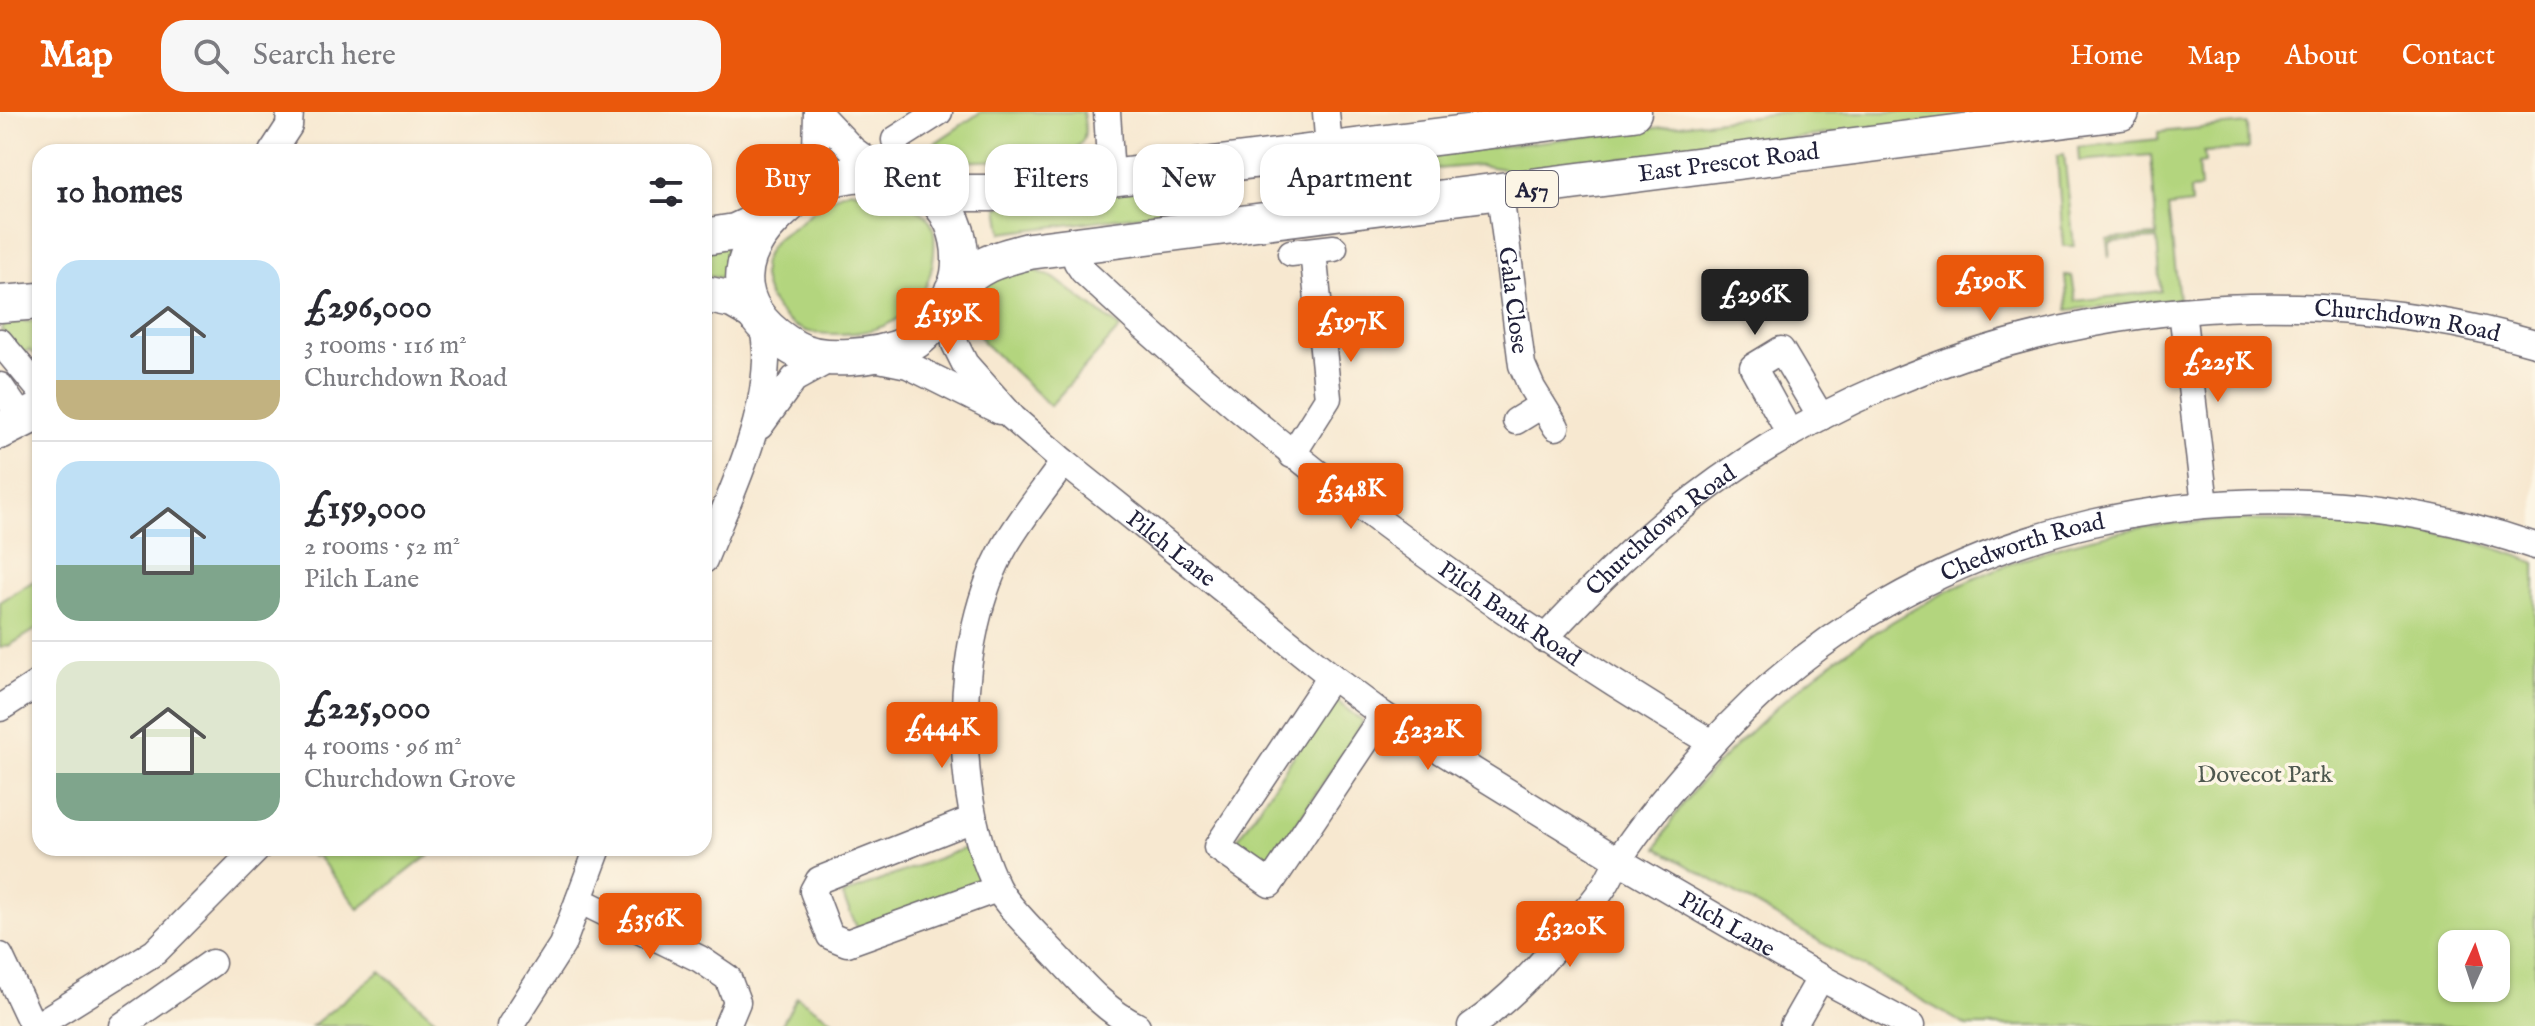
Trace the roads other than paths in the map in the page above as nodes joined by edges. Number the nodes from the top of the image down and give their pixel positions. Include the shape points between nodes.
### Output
1 (290, 112) edge
2 (939, 112) edge
3 (1107, 112) edge
4 (1326, 112) edge
5 (2121, 112) edge
6 (1619, 113) edge
7 (895, 140) dead end
8 (277, 144) edge
9 (816, 144) edge
10 (1109, 144) edge
11 (1327, 144) edge
12 (1387, 144) edge
13 (855, 151) edge
14 (1260, 160) edge
15 (1117, 176) edge
16 (1500, 193) junction
17 (1440, 200) edge
18 (769, 216) edge
19 (779, 216) edge
20 (950, 216) edge
21 (1310, 216) edge
22 (712, 235) edge
23 (1073, 245) junction
24 (1313, 251) dead end
25 (952, 292) junction
26 (712, 296) edge
27 (32, 302) edge
28 (0, 304) edge
29 (2182, 311) junction
30 (758, 318) junction
31 (2533, 337) edge
32 (0, 342) edge
33 (848, 356) junction
34 (0, 386) edge
35 (26, 413) edge
36 (1821, 417) junction
37 (1013, 418) junction
38 (1516, 421) dead end
39 (1790, 434) junction
40 (751, 439) junction
41 (1292, 455) junction
42 (1064, 462) junction
43 (2205, 504) junction
44 (712, 539) edge
45 (2535, 546) edge
46 (1544, 639) junction
47 (1331, 676) junction
48 (32, 687) edge
49 (0, 708) edge
50 (1383, 715) junction
51 (1712, 743) junction
52 (973, 819) junction
53 (250, 856) edge
54 (595, 856) edge
55 (1618, 860) junction
56 (997, 889) junction
57 (579, 900) junction
58 (0, 956) edge
59 (212, 963) dead end
60 (1821, 977) junction
61 (34, 1026) edge
62 (122, 1026) edge
63 (510, 1026) edge
64 (727, 1026) edge
65 (1137, 1026) edge
66 (1471, 1026) edge
67 (1793, 1026) edge
68 (1911, 1026) edge

1 - 8 street via 289,126
2 - 7 street
3 - 10 street
4 - 11 street
5 - 16 highway, East Prescot Road / A57
6 - 12 highway
9 - 13 street via 817,112
14 - 15 highway
16 - 17 highway, East Prescot Road / A57
16 - 38 street, Gala Close via 1520,352 1527,378 1549,416
18 - 22 highway via 755,225
19 - 30 highway via 752,245 744,263 743,285
20 - 25 highway, A57 via 957,230 959,274
21 - 23 highway, East Prescot Road / A57
23 - 25 highway, East Prescot Road / A57 via 986,263
23 - 41 street, Pilch Bank Road via 1083,271
24 - 41 street via 1328,398
25 - 33 highway, A57 via 920,337 896,349
25 - 37 street, Pilch Lane via 955,344 965,364
26 - 30 highway, A57 via 733,300
27 - 28 highway
29 - 31 street, Churchdown Road via 2347,309
29 - 36 street, Churchdown Road via 2094,322 1966,355
29 - 43 street
30 - 33 highway, A57 via 796,350
30 - 40 street via 767,359
32 - 35 street
33 - 37 street, Pilch Lane via 908,365
33 - 40 street via 794,379
34 - 35 street
36 - 39 street, Churchdown Road
36 - 39 street via 1781,350 1753,367
37 - 42 street, Pilch Lane
39 - 46 street, Churchdown Road via 1649,534
40 - 44 street
41 - 46 street, Pilch Bank Road
42 - 47 street, Pilch Lane
42 - 52 street via 1004,548 976,617 964,684
43 - 45 street, Chedworth Road via 2290,502 2375,509 2442,519
43 - 51 street, Chedworth Road via 2062,529 1995,551 1920,585 1811,652
46 - 51 street, Pilch Bank Road
47 - 50 street, Pilch Lane
47 - 50 street via 1217,847 1270,884
48 - 49 street
50 - 55 street, Pilch Lane
51 - 55 street, Chedworth Road
52 - 56 street
52 - 56 street via 819,880 813,891 830,936 847,943
53 - 61 street via 155,952
54 - 57 street
55 - 60 street, Pilch Lane
55 - 66 street, Chedworth Road via 1603,889 1529,980
56 - 65 street via 1113,1014
57 - 63 street via 562,945
57 - 64 street via 676,946 728,978 737,1002
58 - 61 street
59 - 62 street
60 - 67 street
60 - 68 street, Pilch Lane

